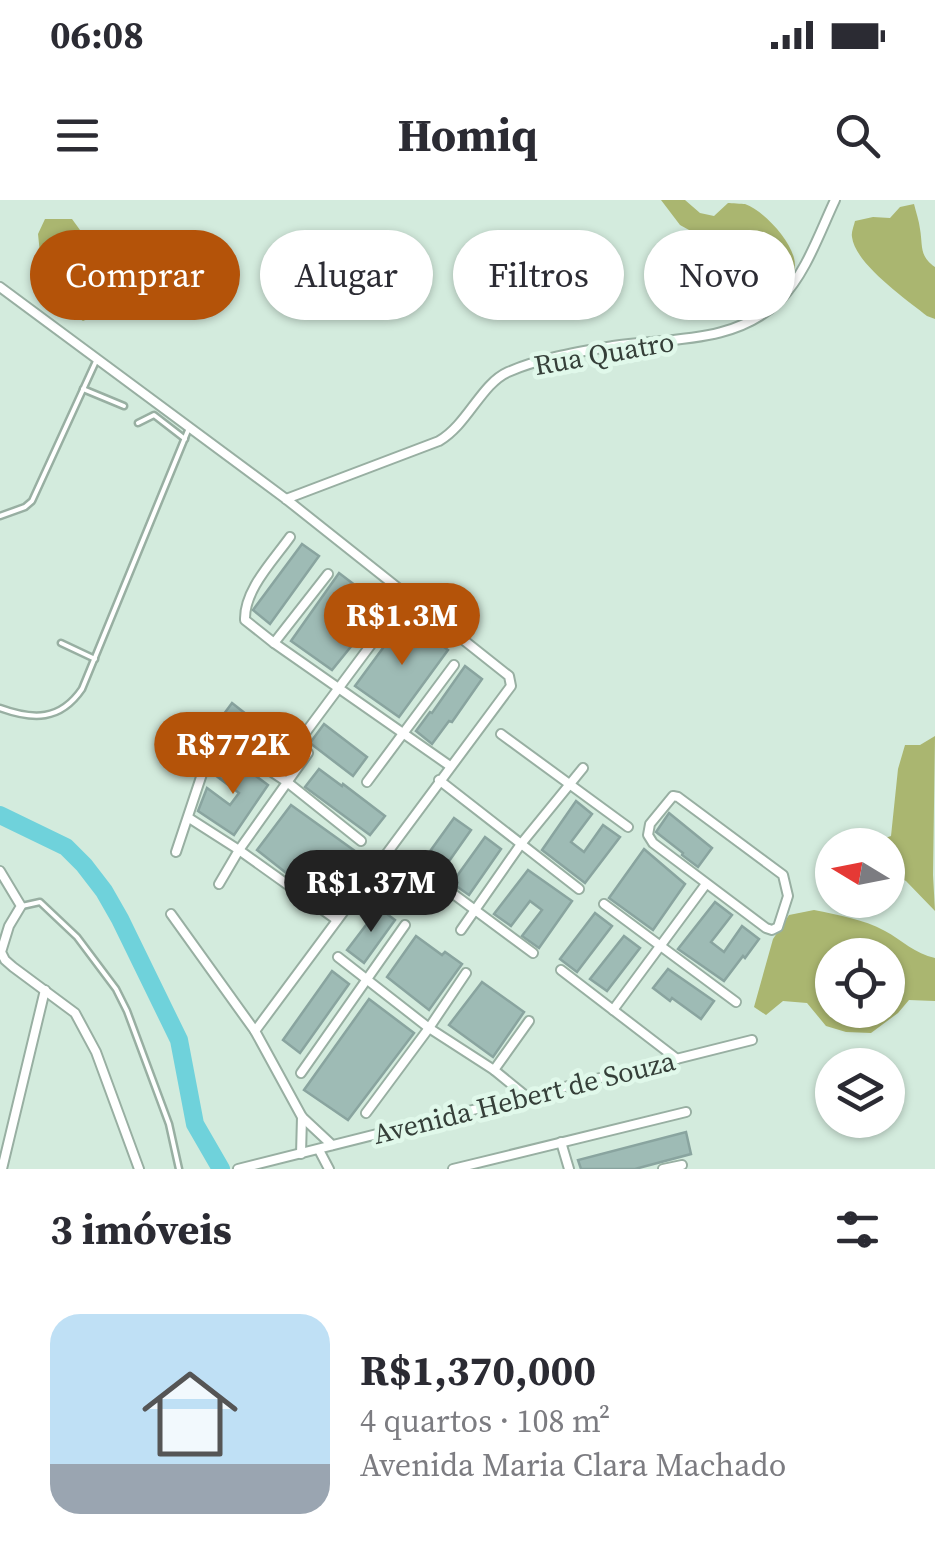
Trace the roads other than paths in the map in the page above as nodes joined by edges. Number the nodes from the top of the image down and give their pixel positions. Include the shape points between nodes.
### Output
1 (836, 200) edge
2 (0, 288) edge
3 (96, 359) junction
4 (83, 389) junction
5 (124, 406) dead end
6 (138, 423) dead end
7 (189, 428) junction
8 (184, 439) junction
9 (286, 500) junction
10 (0, 516) edge
11 (290, 537) dead end
12 (328, 574) dead end
13 (390, 620) dead end
14 (61, 643) dead end
15 (274, 643) junction
16 (95, 659) junction
17 (454, 665) dead end
18 (338, 688) junction
19 (0, 708) edge
20 (306, 732) dead end
21 (403, 734) junction
22 (501, 734) dead end
23 (308, 753) dead end
24 (450, 766) junction
25 (583, 768) dead end
26 (439, 780) junction
27 (287, 782) junction
28 (368, 782) dead end
29 (571, 784) junction
30 (189, 818) junction
31 (628, 827) dead end
32 (361, 841) dead end
33 (522, 844) junction
34 (239, 850) junction
35 (176, 852) dead end
36 (413, 864) dead end
37 (0, 871) edge
38 (219, 884) dead end
39 (706, 884) junction
40 (579, 889) dead end
41 (604, 904) dead end
42 (21, 906) junction
43 (475, 911) junction
44 (171, 914) dead end
45 (337, 920) junction
46 (404, 925) dead end
47 (461, 930) dead end
48 (660, 948) junction
49 (533, 953) dead end
50 (338, 956) dead end
51 (562, 970) dead end
52 (466, 973) dead end
53 (367, 980) junction
54 (45, 990) junction
55 (736, 1002) dead end
56 (614, 1010) junction
57 (529, 1021) dead end
58 (430, 1028) junction
59 (254, 1031) junction
60 (752, 1040) dead end
61 (677, 1059) junction
62 (494, 1070) junction
63 (301, 1073) dead end
64 (527, 1097) junction
65 (686, 1112) dead end
66 (366, 1113) dead end
67 (302, 1117) junction
68 (561, 1142) junction
69 (332, 1145) junction
70 (319, 1150) junction
71 (302, 1154) junction
72 (682, 1164) dead end
73 (2, 1169) edge
74 (138, 1169) edge
75 (179, 1169) edge
76 (238, 1169) edge
77 (329, 1169) edge
78 (453, 1169) edge
79 (569, 1169) edge
80 (663, 1169) edge

1 - 9 street, Rua Quatro via 799,276 760,316 706,336 614,346 512,370 439,442
2 - 3 street
3 - 4 lane
3 - 7 street
4 - 5 lane
4 - 10 lane via 32,501
6 - 8 lane via 154,416
7 - 8 lane
7 - 9 street
8 - 16 lane
9 - 24 street via 509,676 512,686
11 - 15 street via 244,614
12 - 15 street
13 - 18 street
14 - 16 lane
15 - 18 street
16 - 19 lane via 82,689 62,710 34,716
17 - 21 street
18 - 20 street
18 - 21 street
21 - 24 street
21 - 28 street
22 - 29 street
23 - 27 street
24 - 26 street
25 - 29 street
26 - 33 street
26 - 45 street
27 - 30 street via 227,742 211,747
27 - 32 street
27 - 34 street
29 - 31 street
29 - 33 street
30 - 34 street
30 - 35 street
33 - 40 street
33 - 43 street
34 - 38 street
34 - 45 street
36 - 43 street
37 - 42 street
39 - 39 street via 766,928 778,927 788,896 783,875 673,796 648,835
39 - 48 street
41 - 48 street
42 - 54 street via 1,952
42 - 75 lane via 40,902 55,914 116,989 169,1124
43 - 47 street
43 - 49 street
44 - 59 street
45 - 59 street
46 - 53 street
48 - 55 street
48 - 56 street
50 - 53 street
51 - 56 street
52 - 58 street
53 - 58 street
53 - 63 street
54 - 73 street
54 - 74 street via 75,1013 96,1052
56 - 61 street
57 - 62 street
58 - 62 street
58 - 66 street
59 - 67 street
60 - 61 street, Avenida Hebert de Souza
61 - 64 street, Avenida Hebert de Souza
62 - 64 street
64 - 69 street, Avenida Hebert de Souza
65 - 68 street
67 - 69 street
67 - 71 street
68 - 78 street
68 - 79 street
69 - 70 street, Avenida Hebert de Souza
70 - 71 street, Avenida Hebert de Souza
70 - 77 street
71 - 76 street, Avenida Hebert de Souza
72 - 80 street

